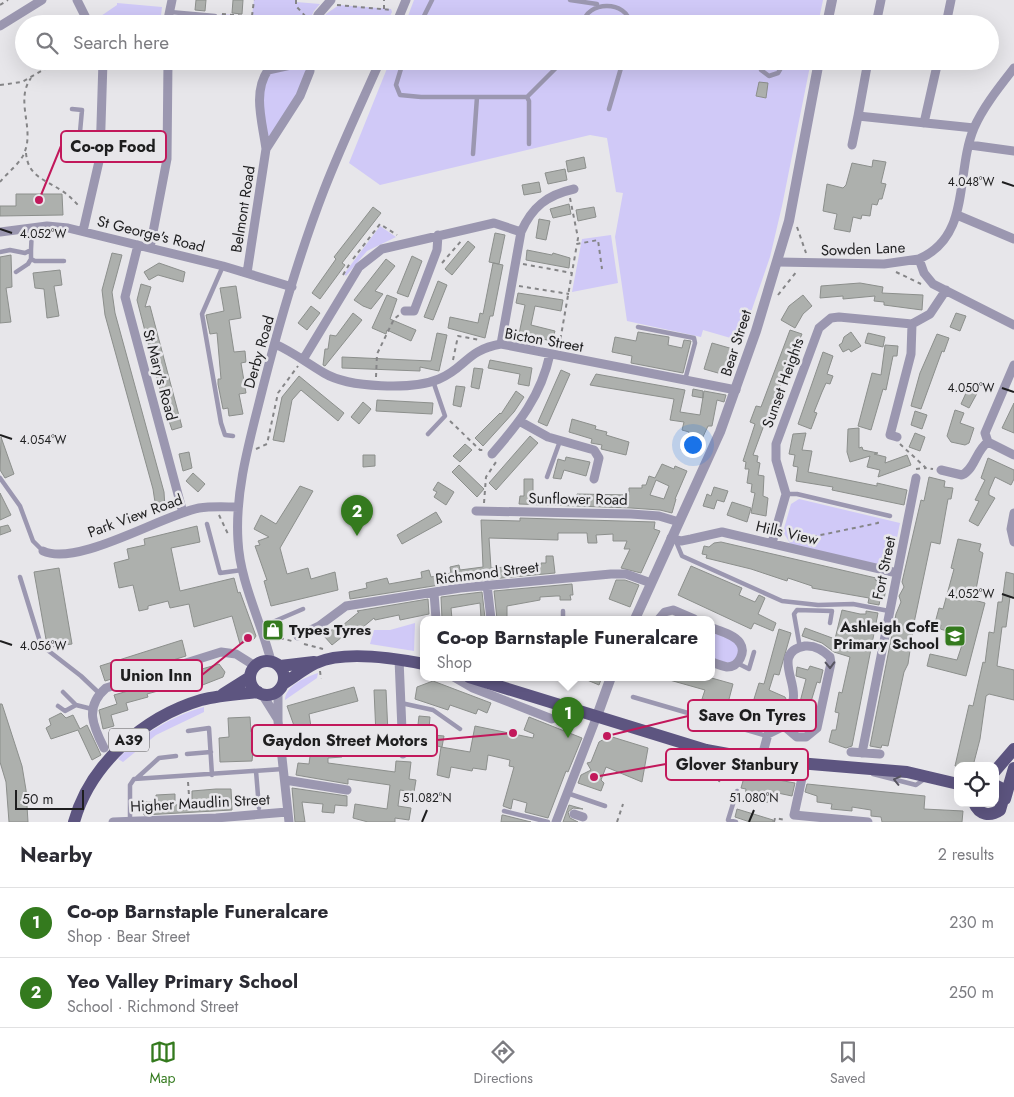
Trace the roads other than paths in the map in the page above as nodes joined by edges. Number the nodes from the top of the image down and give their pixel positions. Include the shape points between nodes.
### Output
1 (42, 0) edge
2 (77, 0) edge
3 (172, 0) edge
4 (406, 0) edge
5 (432, 0) edge
6 (570, 0) edge
7 (832, 0) edge
8 (881, 0) edge
9 (952, 0) edge
10 (329, 2) edge
11 (597, 4) junction
12 (18, 15) edge
13 (84, 15) edge
14 (169, 15) edge
15 (318, 15) edge
16 (400, 15) edge
17 (424, 15) edge
18 (586, 15) edge
19 (627, 15) edge
20 (829, 15) edge
21 (878, 15) edge
22 (948, 15) edge
23 (15, 17) edge
24 (0, 26) edge
25 (1014, 68) edge
26 (103, 70) edge
27 (168, 70) edge
28 (268, 70) edge
29 (310, 70) edge
30 (376, 70) edge
31 (400, 70) edge
32 (554, 70) edge
33 (620, 70) edge
34 (760, 70) edge
35 (780, 70) edge
36 (817, 70) edge
37 (866, 70) edge
38 (936, 70) edge
39 (527, 97) junction
40 (477, 98) junction
41 (72, 109) dead end
42 (609, 109) dead end
43 (858, 116) junction
44 (924, 123) junction
45 (974, 128) junction
46 (81, 133) junction
47 (101, 133) junction
48 (529, 144) dead end
49 (852, 145) dead end
50 (970, 145) junction
51 (266, 149) junction
52 (67, 151) dead end
53 (1014, 151) edge
54 (473, 154) dead end
55 (571, 190) road end
56 (957, 215) junction
57 (32, 227) junction
58 (83, 231) junction
59 (0, 232) edge
60 (521, 232) junction
61 (438, 235) junction
62 (1014, 239) edge
63 (138, 244) junction
64 (150, 248) junction
65 (31, 250) junction
66 (0, 252) edge
67 (918, 259) junction
68 (31, 260) junction
69 (64, 260) dead end
70 (778, 262) junction
71 (223, 266) junction
72 (16, 272) dead end
73 (247, 273) junction
74 (292, 287) junction
75 (942, 288) junction
76 (405, 311) road end
77 (912, 324) junction
78 (1014, 324) edge
79 (638, 327) dead end
80 (275, 344) junction
81 (498, 345) junction
82 (554, 355) junction
83 (304, 358) junction
84 (1014, 366) edge
85 (685, 380) junction
86 (433, 381) junction
87 (736, 390) junction
88 (521, 422) junction
89 (428, 434) dead end
90 (890, 435) road end
91 (233, 436) dead end
92 (560, 441) junction
93 (988, 442) junction
94 (491, 455) road end
95 (1014, 456) edge
96 (941, 470) road end
97 (547, 477) dead end
98 (0, 478) edge
99 (916, 478) dead end
100 (594, 479) dead end
101 (7, 490) junction
102 (0, 493) edge
103 (786, 494) junction
104 (238, 507) junction
105 (479, 512) road end
106 (184, 513) junction
107 (1014, 513) edge
108 (890, 516) dead end
109 (679, 522) junction
110 (207, 524) dead end
111 (673, 539) junction
112 (1014, 542) edge
113 (772, 543) junction
114 (43, 551) joint
115 (242, 570) junction
116 (896, 573) junction
117 (20, 577) dead end
118 (651, 583) junction
119 (488, 585) junction
120 (434, 593) junction
121 (303, 608) dead end
122 (563, 611) dead end
123 (889, 611) junction
124 (436, 616) edge
125 (491, 616) edge
126 (563, 616) edge
127 (639, 616) edge
128 (662, 616) edge
129 (687, 616) edge
130 (830, 623) dead end
131 (261, 627) junction
132 (715, 630) edge
133 (298, 636) dead end
134 (800, 648) junction
135 (754, 652) dead end
136 (399, 659) junction
137 (317, 663) junction
138 (420, 663) edge
139 (715, 663) edge
140 (737, 663) junction
141 (275, 664) junction
142 (252, 672) junction
143 (461, 681) edge
144 (478, 681) edge
145 (609, 681) edge
146 (281, 687) junction
147 (64, 692) dead end
148 (260, 693) junction
149 (100, 694) junction
150 (218, 697) junction
151 (633, 697) dead end
152 (520, 700) junction
153 (793, 700) dead end
154 (401, 704) junction
155 (76, 705) junction
156 (58, 706) dead end
157 (92, 710) junction
158 (790, 713) dead end
159 (597, 716) junction
160 (552, 719) dead end
161 (278, 721) junction
162 (784, 726) junction
163 (460, 729) dead end
164 (188, 731) dead end
165 (766, 736) junction
166 (104, 748) dead end
167 (1014, 749) edge
168 (211, 752) junction
169 (850, 752) dead end
170 (862, 753) junction
171 (187, 754) dead end
172 (403, 754) dead end
173 (880, 754) dead end
174 (176, 756) dead end
175 (761, 760) junction
176 (805, 764) junction
177 (999, 766) edge
178 (1014, 768) edge
179 (284, 769) junction
180 (256, 771) junction
181 (212, 775) junction
182 (137, 778) junction
183 (285, 780) junction
184 (940, 781) junction
185 (954, 783) edge
186 (999, 788) edge
187 (347, 790) dead end
188 (954, 790) edge
189 (737, 791) dead end
190 (566, 793) junction
191 (1002, 805) junction
192 (605, 806) dead end
193 (974, 807) edge
194 (977, 807) edge
195 (999, 807) edge
196 (999, 807) edge
197 (259, 808) dead end
198 (504, 811) dead end
199 (288, 817) edge
200 (130, 821) junction
201 (74, 822) edge
202 (113, 822) edge
203 (548, 822) edge
204 (556, 822) edge
205 (736, 822) edge
206 (868, 822) edge
207 (975, 822) edge
208 (993, 822) edge

1 - 12 street
2 - 13 street
3 - 14 street
4 - 16 street
5 - 17 lane
6 - 11 lane
7 - 20 street
8 - 21 street
9 - 22 street
10 - 15 street
11 - 18 lane
11 - 19 lane via 606,2 621,6
23 - 24 street
25 - 45 street
26 - 47 street
27 - 64 street via 167,159
28 - 51 street, Belmont Road via 260,82 259,102
29 - 51 street, Belmont Road via 300,96
30 - 74 street, Derby Road via 328,180
31 - 40 lane via 396,85 400,95
32 - 39 lane
33 - 42 lane
34 - 35 lane via 768,76
36 - 70 street, Bear Street via 789,221
37 - 43 street
38 - 44 street
39 - 40 lane
39 - 48 lane
40 - 54 lane
41 - 46 lane via 82,110
43 - 44 street
43 - 49 street
44 - 45 street
45 - 50 street
46 - 47 lane
46 - 52 lane via 78,154
47 - 58 street via 100,157
50 - 53 street
50 - 56 street
51 - 73 street, Belmont Road
55 - 60 street via 542,200
56 - 62 street
56 - 67 street via 946,239
57 - 58 street, St George's Road
57 - 59 street, St George's Road
57 - 65 lane
58 - 63 street, St George's Road
60 - 61 street via 494,223
60 - 81 street
61 - 76 street via 437,250 414,311
61 - 83 street via 390,245 368,258
63 - 64 street, St George's Road
63 - 106 street, St Mary's Road via 125,297
64 - 71 street, St George's Road
65 - 66 lane via 25,254 10,250
65 - 68 lane
67 - 70 street, Sowden Lane via 884,264
67 - 75 street, Sowden Lane via 924,274
68 - 69 lane
68 - 72 lane
70 - 87 street, Bear Street
71 - 73 street, St George's Road
71 - 91 lane via 202,314 221,423 225,435
73 - 74 street, St George's Road
74 - 80 street, Derby Road
75 - 77 street via 930,314
75 - 78 street, Sowden Lane
77 - 90 street via 911,354
77 - 103 street, Sunset Heights via 840,317 830,318 819,328 776,444 776,460
79 - 85 lane via 694,338
80 - 83 street, Bicton Street
80 - 104 street, Derby Road via 246,454
81 - 82 street, Bicton Street
81 - 86 street, Bicton Street via 471,354 450,372
82 - 85 street, Bicton Street
82 - 88 street
83 - 86 street, Bicton Street via 345,381 420,385
84 - 93 street via 986,433
85 - 87 street, Bicton Street
86 - 89 lane via 445,416
87 - 109 street, Bear Street
88 - 92 street
88 - 94 street
92 - 97 lane
92 - 100 street via 597,452 599,458
93 - 95 street
93 - 96 street via 964,474
98 - 101 lane
99 - 116 street, Fort Street
101 - 102 lane
101 - 114 lane via 20,506 33,541
103 - 108 lane
103 - 113 street
104 - 106 street, Park View Road via 215,506
104 - 115 street, Derby Road
105 - 109 street, Sunflower Road via 636,514
106 - 114 street, Park View Road via 88,548 52,554
107 - 112 street via 1011,529
109 - 111 street, Bear Street
110 - 115 lane via 220,573
111 - 113 street, Hills View via 691,540 718,532
111 - 118 street, Bear Street
111 - 123 lane via 682,556 771,597 806,604 853,604
113 - 116 street, Hills View
115 - 131 street, Derby Road
116 - 123 street, Fort Street
117 - 149 lane via 42,645
118 - 119 street, Richmond Street via 626,574 611,574
118 - 127 street, Bear Street
119 - 120 street, Richmond Street
119 - 125 street
120 - 124 street
120 - 133 street, Richmond Street via 346,606
121 - 131 lane
122 - 126 lane
123 - 170 street, Fort Street
128 - 129 street via 673,610
130 - 134 lane via 832,611 797,610 794,614
131 - 141 street, Derby Road
132 - 140 street via 739,642 742,652
134 - 153 street via 788,663 795,691
134 -> 162 street via 820,648 830,657 831,670 817,728 810,735 797,737
135 - 140 lane via 749,669
136 - 137 main road via 335,658
136 - 138 main road
136 - 154 street
137 - 141 main road
137 - 146 main road
139 - 140 street via 725,667
141 - 142 main road via 265,661
141 - 146 main road via 284,675
142 - 148 main road via 251,683
142 - 149 street via 236,654 221,652 106,688
142 - 150 main road, A39
143 - 152 street via 473,688
144 - 152 main road
145 - 159 street
146 - 148 main road via 274,694
146 - 161 street
147 - 155 lane
148 - 150 main road, A39
148 - 161 street
149 - 157 street
150 - 201 main road, A39 via 201,700 172,713 128,741 96,776 83,797
151 - 165 lane
152 - 159 main road
152 - 160 street
154 - 163 lane via 433,710
154 - 172 street
155 - 156 lane via 65,711
155 - 157 lane
157 - 166 street via 94,727
158 - 162 street
159 - 175 main road via 727,754
159 - 190 street
161 - 179 street
162 - 165 street
164 - 168 lane via 209,728
165 - 175 street
167 - 177 main road
168 - 171 lane
168 - 181 lane
169 - 170 street
170 - 173 street
174 - 182 lane via 159,758
175 - 176 main road
176 - 184 main road via 867,768
176 - 206 street via 794,815
178 - 191 main road
179 - 180 lane
179 - 183 street
180 - 181 lane
180 - 197 lane
181 - 182 lane
182 - 200 lane via 130,785
183 - 187 street
183 - 199 street
184 - 185 main road
184 - 188 main road
186 - 191 main road via 1003,792
189 - 205 lane via 728,820
190 - 192 lane
190 - 204 street via 570,814
191 - 195 main road
191 - 208 main road
193 - 207 main road
194 - 196 main road via 988,814
198 - 203 lane
199 - 200 street, Higher Maudlin Street
200 - 202 street, Higher Maudlin Street

